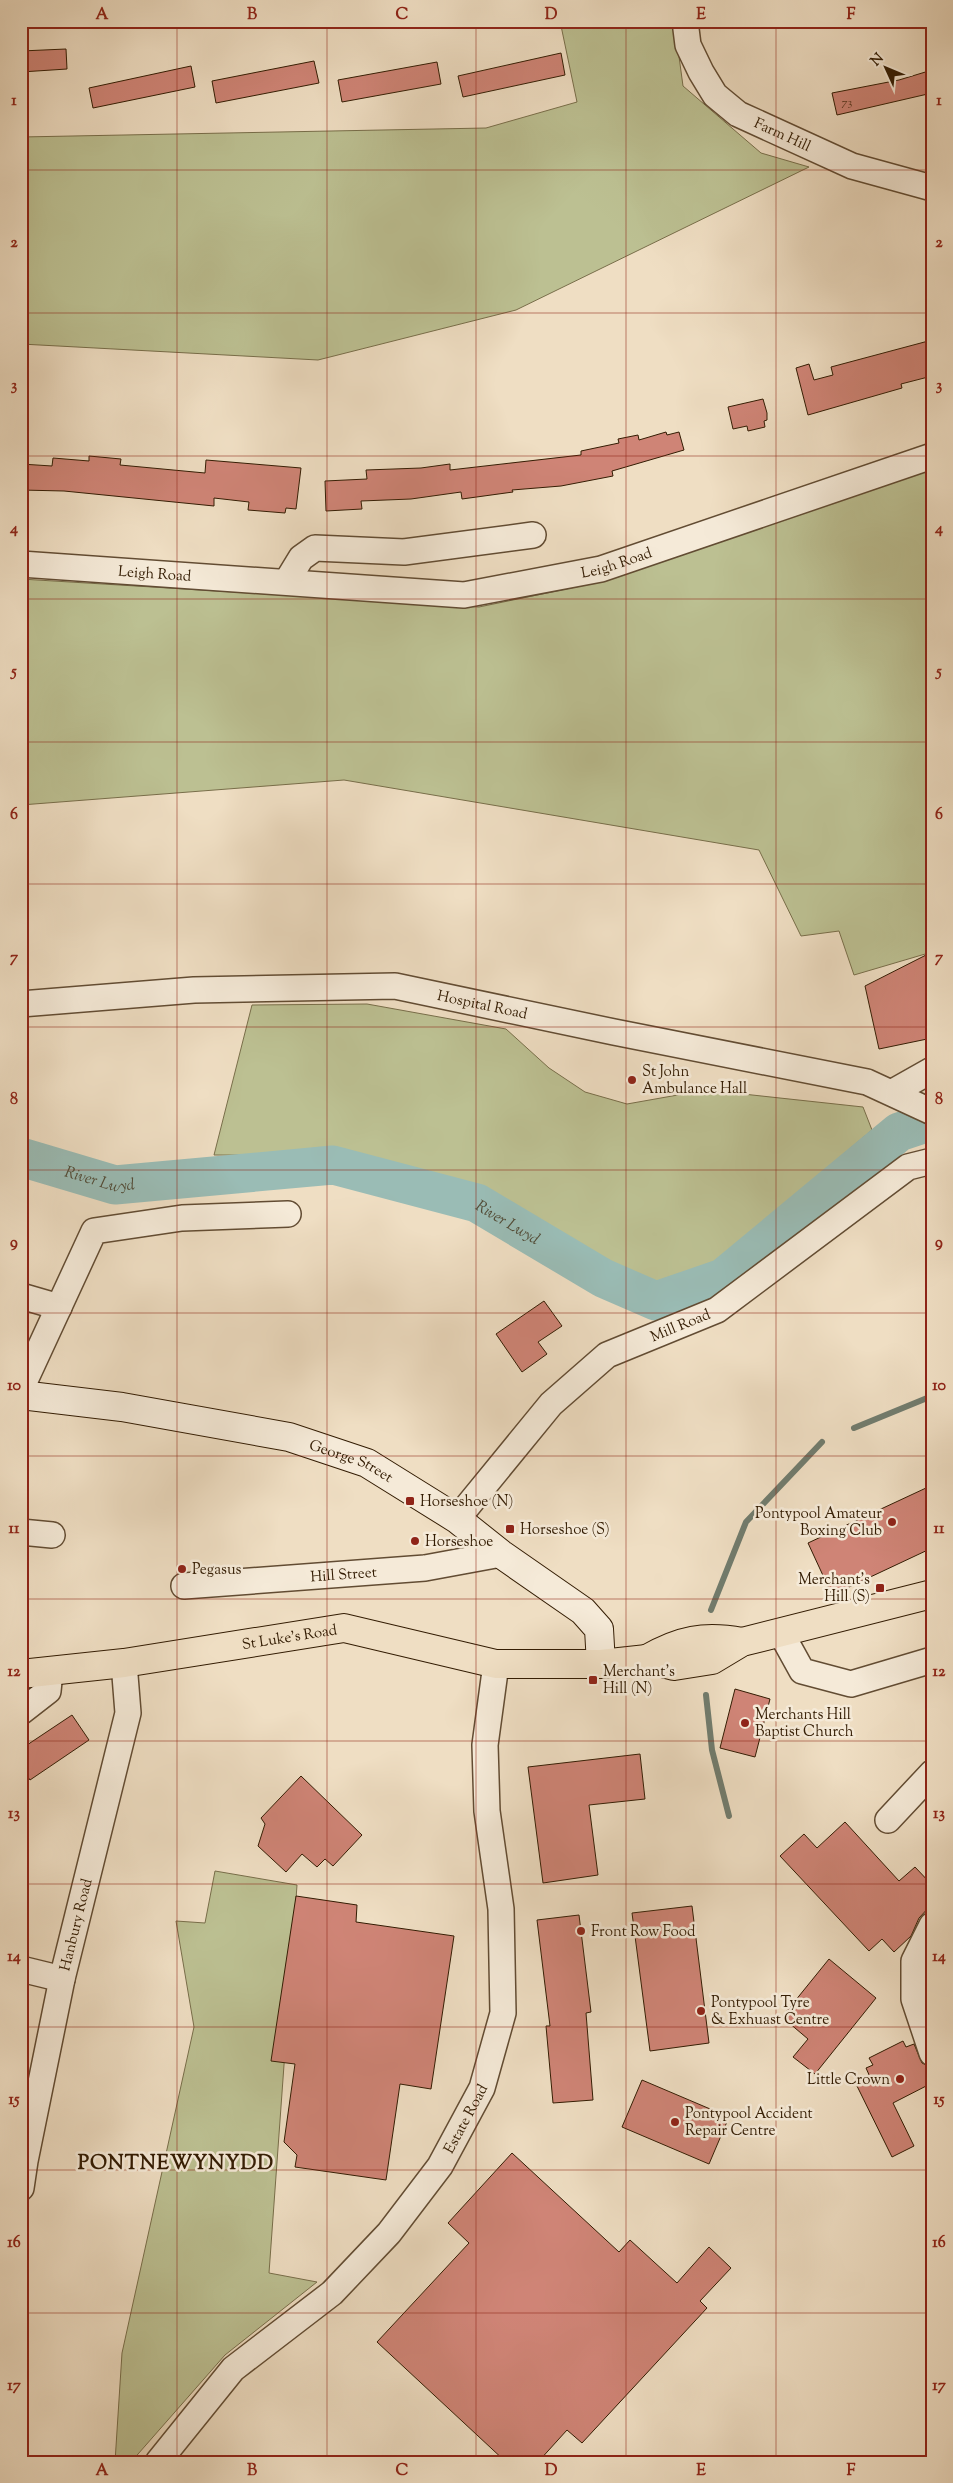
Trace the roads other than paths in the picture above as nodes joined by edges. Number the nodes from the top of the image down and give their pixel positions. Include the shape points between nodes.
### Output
1 (685, 21) edge
2 (932, 188) edge
3 (932, 456) edge
4 (533, 535) dead end
5 (21, 564) edge
6 (287, 581) junction
7 (21, 1004) edge
8 (932, 1070) edge
9 (901, 1096) junction
10 (932, 1112) edge
11 (932, 1161) edge
12 (288, 1214) dead end
13 (21, 1296) edge
14 (59, 1307) junction
15 (21, 1389) edge
16 (21, 1395) edge
17 (456, 1519) junction
18 (21, 1532) edge
19 (52, 1535) dead end
20 (501, 1554) junction
21 (184, 1586) dead end
22 (932, 1594) edge
23 (781, 1633) junction
24 (124, 1663) junction
25 (496, 1664) junction
26 (601, 1664) junction
27 (930, 1666) edge
28 (50, 1671) junction
29 (21, 1674) edge
30 (21, 1712) edge
31 (932, 1773) edge
32 (888, 1820) dead end
33 (932, 1925) edge
34 (21, 1969) edge
35 (62, 1979) junction
36 (932, 2053) edge
37 (21, 2188) edge
38 (158, 2462) edge

1 - 2 street, Farm Hill via 688,45 701,72 715,95 738,114 852,166
3 - 6 street, Leigh Road via 602,568 464,595
4 - 6 street via 404,552 315,548 301,558
5 - 6 street, Leigh Road
7 - 9 street, Hospital Road via 194,990 395,986 841,1076 867,1082
8 - 9 street
9 - 10 street, Hospital Road
11 - 17 street, Mill Road via 908,1167 717,1310 607,1355 551,1404
12 - 14 street via 182,1218 94,1231
13 - 14 street
14 - 15 street
16 - 17 main road, George Street via 122,1407 289,1437 367,1463
17 - 20 main road, George Street
18 - 19 street
20 - 21 street, Hill Street via 425,1568
20 - 26 main road, George Street via 583,1611 599,1629
22 - 23 main road, St Luke's Road
23 - 26 main road, St Luke's Road via 742,1642 712,1660 674,1666 647,1659
23 - 27 street via 802,1671 850,1684
24 - 25 main road, St Luke's Road via 344,1628
24 - 28 main road, St Luke's Road
24 - 35 street, Hanbury Road via 128,1713
25 - 26 main road, St Luke's Road
25 - 38 street, Estate Road via 485,1745 487,1811 501,1909 504,2013 482,2088 440,2166 389,2233 332,2293 233,2369
28 - 29 main road, St Luke's Road
28 - 30 street via 48,1691
31 - 32 street
33 - 36 street via 914,1961 914,1999
34 - 35 street
35 - 37 street, Hanbury Road

